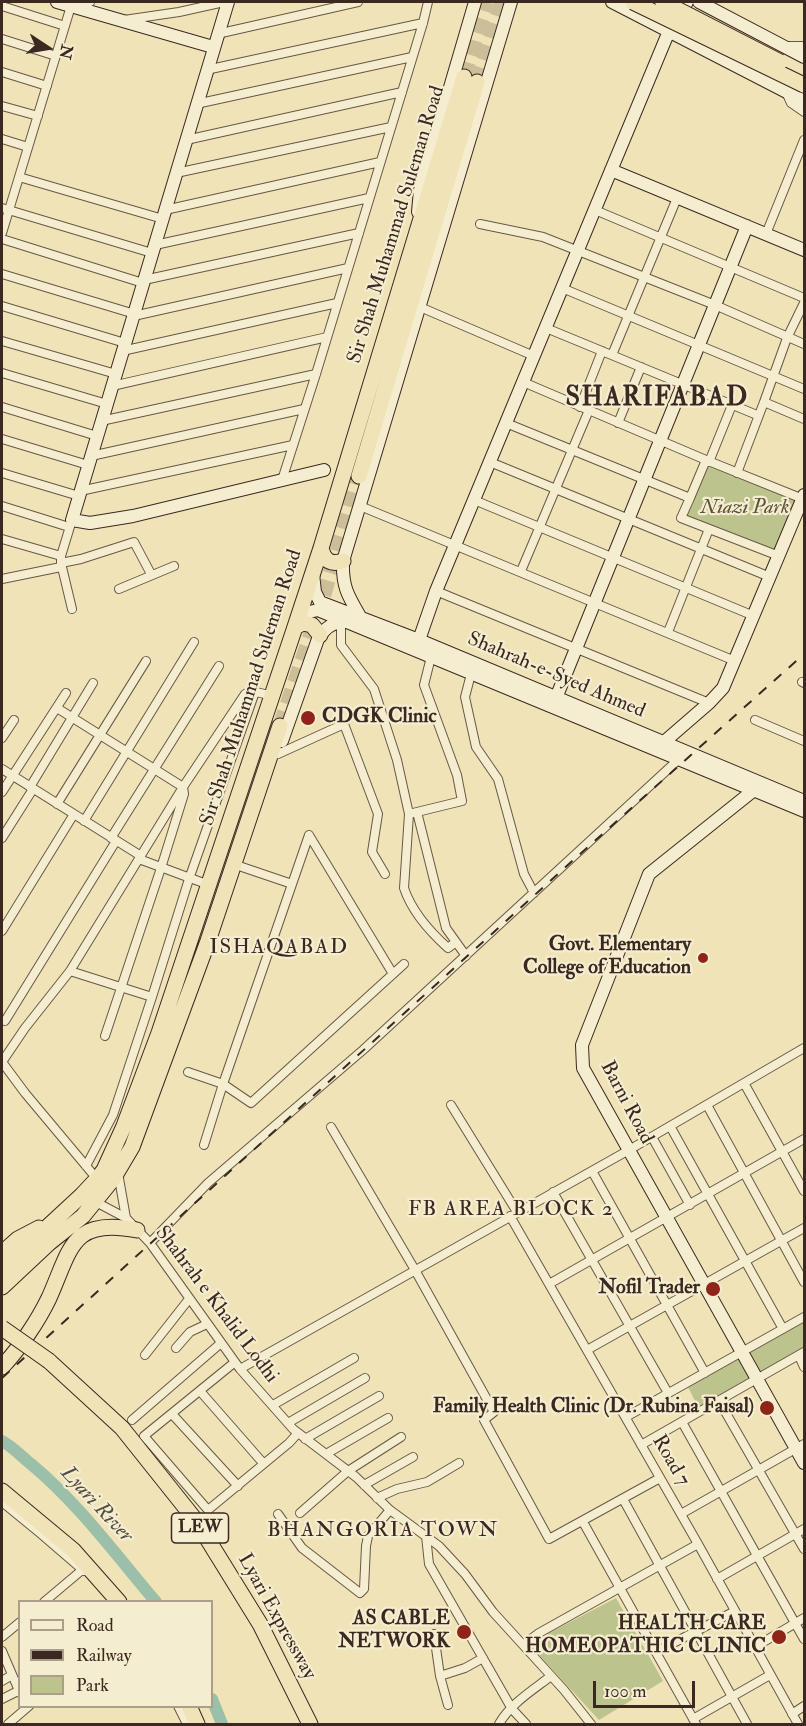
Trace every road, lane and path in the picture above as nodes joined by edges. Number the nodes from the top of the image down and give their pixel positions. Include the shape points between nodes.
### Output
1 (57, 2) edge
2 (90, 2) edge
3 (226, 2) edge
4 (358, 2) edge
5 (428, 2) edge
6 (475, 2) edge
7 (511, 2) edge
8 (612, 2) edge
9 (633, 2) edge
10 (663, 2) edge
11 (687, 2) edge
12 (699, 2) edge
13 (2, 6) edge
14 (71, 6) junction
15 (119, 21) junction
16 (423, 22) junction
17 (65, 26) junction
18 (669, 31) junction
19 (217, 34) junction
20 (2, 39) edge
21 (783, 46) junction
22 (804, 46) edge
23 (213, 47) junction
24 (56, 56) junction
25 (412, 57) junction
26 (804, 57) edge
27 (206, 70) junction
28 (2, 72) edge
29 (804, 74) edge
30 (804, 85) edge
31 (47, 86) junction
32 (402, 92) junction
33 (786, 92) junction
34 (804, 101) edge
35 (196, 104) junction
36 (2, 106) edge
37 (804, 112) edge
38 (38, 116) junction
39 (391, 127) junction
40 (2, 139) edge
41 (186, 140) junction
42 (804, 140) edge
43 (28, 147) junction
44 (380, 162) junction
45 (611, 170) junction
46 (176, 173) junction
47 (458, 175) junction
48 (19, 177) junction
49 (369, 198) junction
50 (677, 198) junction
51 (5, 209) edge
52 (595, 210) junction
53 (164, 214) junction
54 (480, 224) dead end
55 (747, 226) junction
56 (417, 231) junction
57 (2, 233) edge
58 (359, 233) junction
59 (766, 234) junction
60 (660, 238) junction
61 (2, 239) edge
62 (153, 249) junction
63 (578, 250) junction
64 (804, 250) edge
65 (422, 264) junction
66 (730, 266) junction
67 (348, 268) junction
68 (2, 274) edge
69 (644, 277) junction
70 (144, 282) junction
71 (562, 288) junction
72 (804, 298) edge
73 (417, 300) junction
74 (338, 303) junction
75 (804, 303) edge
76 (715, 305) junction
77 (2, 306) edge
78 (133, 314) junction
79 (628, 316) junction
80 (546, 328) junction
81 (327, 337) junction
82 (787, 338) junction
83 (2, 341) edge
84 (804, 344) edge
85 (699, 345) junction
86 (123, 347) junction
87 (602, 351) junction
88 (612, 355) junction
89 (534, 357) junction
90 (641, 367) junction
91 (2, 373) edge
92 (316, 374) junction
93 (772, 375) junction
94 (114, 380) junction
95 (397, 381) joint
96 (523, 382) junction
97 (682, 385) junction
98 (804, 389) edge
99 (764, 402) junction
100 (107, 404) junction
101 (732, 405) junction
102 (2, 407) edge
103 (304, 409) junction
104 (585, 409) junction
105 (758, 415) junction
106 (804, 419) edge
107 (101, 421) junction
108 (506, 423) junction
109 (618, 423) junction
110 (97, 436) junction
111 (2, 440) edge
112 (660, 440) junction
113 (293, 445) junction
114 (572, 450) junction
115 (89, 460) junction
116 (708, 461) junction
117 (490, 462) junction
118 (324, 470) dead end
119 (2, 473) edge
120 (736, 473) junction
121 (360, 476) tunnel mouth
122 (282, 480) junction
123 (644, 480) junction
124 (556, 489) junction
125 (79, 494) junction
126 (804, 497) edge
127 (690, 498) junction
128 (474, 500) junction
129 (2, 506) edge
130 (360, 506) junction
131 (628, 518) junction
132 (70, 523) junction
133 (539, 527) junction
134 (709, 529) junction
135 (2, 539) edge
136 (456, 544) junction
137 (321, 548) junction
138 (701, 548) junction
139 (779, 556) junction
140 (612, 558) junction
141 (343, 561) junction
142 (61, 562) junction
143 (174, 566) dead end
144 (521, 571) junction
145 (313, 573) junction
146 (151, 574) junction
147 (770, 577) junction
148 (2, 579) edge
149 (685, 588) junction
150 (119, 589) dead end
151 (436, 591) junction
152 (595, 601) junction
153 (72, 609) dead end
154 (754, 616) junction
155 (351, 621) junction
156 (296, 625) junction
157 (668, 632) junction
158 (320, 635) junction
159 (419, 640) junction
160 (194, 642) dead end
161 (576, 648) junction
162 (431, 657) junction
163 (146, 661) dead end
164 (735, 661) junction
165 (219, 666) dead end
166 (471, 674) junction
167 (93, 683) dead end
168 (255, 692) junction
169 (66, 693) dead end
170 (273, 696) junction
171 (556, 698) junction
172 (709, 702) junction
173 (57, 708) junction
174 (72, 717) junction
175 (14, 720) dead end
176 (755, 720) dead end
177 (280, 726) tunnel mouth
178 (100, 735) junction
179 (2, 738) edge
180 (804, 741) edge
181 (664, 742) junction
182 (127, 752) junction
183 (278, 754) junction
184 (681, 755) junction
185 (2, 769) edge
186 (154, 769) junction
187 (12, 776) junction
188 (756, 786) junction
189 (183, 787) junction
190 (31, 788) junction
191 (2, 792) edge
192 (804, 801) edge
193 (57, 804) junction
194 (804, 811) edge
195 (413, 813) junction
196 (74, 814) junction
197 (84, 821) junction
198 (2, 838) edge
199 (113, 839) junction
200 (140, 857) junction
201 (239, 866) junction
202 (161, 868) junction
203 (385, 874) dead end
204 (189, 879) junction
205 (292, 884) junction
206 (208, 885) junction
207 (534, 894) junction
208 (2, 930) edge
209 (208, 941) junction
210 (456, 942) junction
211 (466, 956) junction
212 (404, 964) dead end
213 (70, 972) junction
214 (393, 974) junction
215 (120, 988) junction
216 (152, 998) junction
217 (5, 1021) dead end
218 (105, 1036) dead end
219 (804, 1048) edge
220 (2, 1062) edge
221 (188, 1072) dead end
222 (744, 1083) junction
223 (223, 1084) junction
224 (451, 1105) dead end
225 (707, 1105) junction
226 (670, 1126) junction
227 (330, 1127) dead end
228 (652, 1137) junction
229 (804, 1139) edge
230 (204, 1145) dead end
231 (629, 1150) junction
232 (782, 1151) junction
233 (86, 1166) junction
234 (592, 1171) junction
235 (118, 1172) junction
236 (744, 1173) junction
237 (101, 1184) junction
238 (804, 1191) edge
239 (553, 1192) junction
240 (708, 1195) junction
241 (94, 1201) junction
242 (690, 1205) junction
243 (514, 1214) junction
244 (83, 1216) junction
245 (126, 1218) junction
246 (667, 1218) junction
247 (55, 1220) junction
248 (804, 1228) edge
249 (137, 1230) junction
250 (630, 1239) junction
251 (782, 1241) junction
252 (150, 1243) junction
253 (72, 1246) junction
254 (2, 1253) edge
255 (593, 1260) junction
256 (745, 1261) junction
257 (2, 1269) edge
258 (415, 1270) junction
259 (804, 1282) edge
260 (549, 1284) junction
261 (705, 1284) junction
262 (2, 1287) edge
263 (189, 1299) junction
264 (666, 1306) junction
265 (804, 1317) edge
266 (207, 1324) junction
267 (629, 1327) junction
268 (2, 1328) edge
269 (783, 1329) junction
270 (220, 1343) junction
271 (176, 1348) dead end
272 (588, 1350) junction
273 (743, 1352) junction
274 (802, 1354) edge
275 (145, 1355) dead end
276 (354, 1358) dead end
277 (238, 1366) junction
278 (2, 1367) edge
279 (804, 1367) edge
280 (705, 1373) junction
281 (365, 1378) dead end
282 (758, 1379) junction
283 (200, 1391) junction
284 (668, 1393) junction
285 (378, 1396) dead end
286 (719, 1401) junction
287 (273, 1405) junction
288 (172, 1414) junction
289 (626, 1417) junction
290 (388, 1418) dead end
291 (132, 1420) dead end
292 (682, 1422) junction
293 (288, 1423) junction
294 (302, 1436) junction
295 (401, 1437) dead end
296 (641, 1445) junction
297 (800, 1446) edge
298 (326, 1454) junction
299 (413, 1457) dead end
300 (804, 1462) edge
301 (263, 1463) junction
302 (459, 1463) dead end
303 (759, 1469) junction
304 (348, 1471) junction
305 (660, 1478) junction
306 (364, 1485) junction
307 (238, 1486) junction
308 (2, 1491) edge
309 (720, 1492) junction
310 (377, 1498) junction
311 (623, 1499) junction
312 (2, 1502) edge
313 (390, 1510) junction
314 (300, 1513) dead end
315 (278, 1514) dead end
316 (681, 1514) junction
317 (583, 1522) junction
318 (804, 1529) edge
319 (796, 1534) junction
320 (426, 1536) junction
321 (698, 1544) junction
322 (804, 1549) edge
323 (757, 1556) junction
324 (660, 1566) junction
325 (82, 1570) junction
326 (717, 1579) junction
327 (620, 1588) junction
328 (46, 1600) edge
329 (107, 1600) edge
330 (117, 1600) edge
331 (735, 1611) junction
332 (800, 1621) edge
333 (18, 1624) edge
334 (696, 1631) junction
335 (434, 1634) dead end
336 (2, 1637) edge
337 (804, 1639) edge
338 (523, 1645) junction
339 (755, 1647) junction
340 (657, 1652) junction
341 (3, 1657) edge
342 (483, 1658) junction
343 (12, 1675) junction
344 (770, 1675) junction
345 (440, 1676) junction
346 (551, 1676) junction
347 (2, 1681) edge
348 (18, 1690) edge
349 (18, 1692) edge
350 (732, 1696) junction
351 (2, 1699) edge
352 (448, 1705) dead end
353 (804, 1706) edge
354 (26, 1708) edge
355 (178, 1708) edge
356 (189, 1708) edge
357 (512, 1709) junction
358 (792, 1714) junction
359 (695, 1722) edge
360 (8, 1725) edge
361 (187, 1725) edge
362 (197, 1725) edge
363 (310, 1725) edge
364 (499, 1725) edge
365 (526, 1725) edge
366 (591, 1725) edge
367 (747, 1725) edge
368 (798, 1725) edge

1 - 14 street
2 - 14 street
3 - 15 street
3 - 19 street
4 - 19 street
5 - 16 street
6 - 56 street via 420,190
7 - 47 street
8 - 18 street
9 - 30 highway, bridge
10 - 29 highway, bridge
11 - 18 street
12 - 21 street
13 - 17 street
14 - 15 street
14 - 17 street
15 - 23 street
16 - 25 street
16 - 27 street
17 - 24 street
18 - 33 street
18 - 45 street
19 - 23 street
20 - 24 street
21 - 22 street
21 - 26 street
23 - 27 street
24 - 31 street
25 - 32 street
25 - 35 street
27 - 35 street
28 - 31 street
31 - 38 street
32 - 39 street
32 - 41 street
33 - 34 street
33 - 37 street via 790,103
35 - 41 street
36 - 38 street
38 - 43 street
39 - 44 street
39 - 46 street
40 - 43 street
41 - 46 street
42 - 59 street
43 - 48 street
44 - 49 street
44 - 53 street
45 - 50 street
45 - 52 street
46 - 53 street
47 - 65 highway
47 - 73 street
48 - 51 street
48 - 53 street
49 - 58 street
49 - 62 street
50 - 55 street
50 - 60 street
51 - 57 street
51 - 62 street
52 - 60 street
52 - 63 street
53 - 62 street
54 - 63 street via 534,235
55 - 59 street
55 - 66 street
56 - 65 highway, Sir Shah Muhammad Suleman Road via 471,80
56 - 137 highway, Sir Shah Muhammad Suleman Road
58 - 67 street
58 - 70 street
59 - 64 street
60 - 66 street
60 - 69 street
61 - 70 street
62 - 70 street
63 - 69 street
63 - 71 street
65 - 73 highway, Sir Shah Muhammad Suleman Road
66 - 72 street
66 - 76 street
67 - 74 street
67 - 78 street
68 - 78 street
69 - 76 street
69 - 79 street
70 - 78 street
71 - 79 street
71 - 80 street
73 - 89 street
73 - 95 highway
73 - 121 highway, Sir Shah Muhammad Suleman Road
74 - 81 street
74 - 86 street
75 - 82 street
76 - 82 street
76 - 85 street
77 - 86 street
78 - 86 street
79 - 85 street
79 - 88 street
80 - 87 street
80 - 89 street
81 - 92 street
81 - 94 street
82 - 84 street
82 - 93 street
83 - 94 street
85 - 93 street
85 - 97 street
86 - 94 street
87 - 88 street
87 - 104 street
88 - 90 street
89 - 96 street
90 - 97 street
90 - 109 street
91 - 100 street
92 - 103 street
92 - 107 street
93 - 98 street
93 - 99 street
94 - 100 street
95 - 130 street
96 - 104 street
96 - 108 street
97 - 101 street
97 - 112 street
99 - 105 street
99 - 106 street
100 - 107 street
101 - 105 street
101 - 116 street
102 - 110 street
103 - 113 street
103 - 115 street
104 - 109 street
104 - 114 street
105 - 120 street
107 - 110 street
108 - 114 street
108 - 117 street
109 - 112 street
110 - 115 street
111 - 115 street
112 - 116 street
112 - 123 street
113 - 122 street
113 - 125 street
114 - 123 street
114 - 124 street
115 - 125 street
116 - 120 street
116 - 127 street
117 - 124 street
117 - 128 street
118 - 122 street
119 - 125 street
120 - 126 street
122 - 132 street via 134,516
123 - 127 street
123 - 131 street
124 - 131 street
124 - 133 street
125 - 132 street
126 - 139 street
127 - 134 street via 681,518
128 - 133 street
128 - 136 street
129 - 132 street
130 - 136 street
130 - 141 street
131 - 138 street
131 - 140 street
132 - 142 street
133 - 140 street
133 - 144 street
134 - 138 street
134 - 139 street
135 - 142 street
136 - 144 street
136 - 151 street
137 - 141 highway via 328,561
137 - 145 highway, Sir Shah Muhammad Suleman Road
138 - 147 street
138 - 149 street
139 - 147 street
140 - 149 street
140 - 152 street
141 - 155 street
142 - 146 street via 81,560 134,542
142 - 148 street
142 - 153 street
143 - 146 street
144 - 152 street
145 - 155 street, Shahrah-e-Syed Ahmed via 320,602
145 - 156 highway, Sir Shah Muhammad Suleman Road
146 - 150 street
147 - 154 street
149 - 154 street
149 - 157 street
151 - 159 street
151 - 161 street
152 - 157 street
152 - 161 street
154 - 164 street
155 - 156 street, Shahrah-e-Syed Ahmed via 318,610 309,612
155 - 158 street via 333,623
155 - 159 street, Shahrah-e-Syed Ahmed
155 - 162 street, Shahrah-e-Syed Ahmed
155 - 195 street via 341,645 374,689
156 - 158 highway via 312,625
156 - 170 highway, Sir Shah Muhammad Suleman Road
157 - 164 street
158 - 183 street
159 - 171 street, Shahrah-e-Syed Ahmed
160 - 182 street
161 - 171 street
161 - 172 street
162 - 166 street, Shahrah-e-Syed Ahmed
162 - 195 street via 424,685 457,775 462,801
163 - 178 street
164 - 172 street via 723,688
165 - 186 street
166 - 184 street, Shahrah-e-Syed Ahmed
166 - 207 street via 465,697 476,747 498,779 524,874
167 - 174 street
168 - 170 street
168 - 189 street via 245,694
168 - 204 street
169 - 173 street
170 - 206 highway, Sir Shah Muhammad Suleman Road
171 - 181 street, Shahrah-e-Syed Ahmed
172 - 181 street
173 - 174 street
173 - 187 street
174 - 178 street
174 - 190 street
175 - 179 street
176 - 180 street
177 - 209 highway, Sir Shah Muhammad Suleman Road
178 - 182 street
178 - 193 street
181 - 184 street, Shahrah-e-Syed Ahmed
182 - 186 street
182 - 197 street
183 - 201 street
183 - 203 street via 344,724 378,814 372,852
184 - 188 street, Shahrah-e-Syed Ahmed
184 - 207 street
185 - 187 street
186 - 189 street
186 - 199 street
187 - 190 street
187 - 191 street
188 - 192 street, Shahrah-e-Syed Ahmed
188 - 194 street, Shahrah-e-Syed Ahmed
188 - 231 street, Barni Road via 649,874 582,1045 583,1068
189 - 200 street
189 - 202 street
190 - 193 street
190 - 198 street
193 - 196 street
195 - 210 street via 446,928
195 - 210 street via 404,888 428,930 448,948
196 - 197 street
196 - 208 street
197 - 199 street
199 - 200 street
199 - 217 street
200 - 202 street
200 - 213 street
201 - 205 street
201 - 209 street
202 - 204 street
202 - 215 street
204 - 206 street
204 - 216 street
205 - 214 street via 309,835
205 - 223 street
206 - 237 highway, Sir Shah Muhammad Suleman Road via 159,1033
207 - 211 street
209 - 235 highway, Sir Shah Muhammad Suleman Road via 137,1137
210 - 211 street
211 - 252 street via 208,1183
212 - 214 street
213 - 215 street
213 - 220 street
214 - 223 street via 253,1102
215 - 216 street
215 - 218 street
216 - 233 street via 113,1115
219 - 222 street
220 - 233 street
221 - 223 street
222 - 225 street
222 - 232 street
223 - 230 street
224 - 243 street, Road 7
225 - 226 street
225 - 236 street
226 - 228 street
226 - 240 street
227 - 258 street
228 - 231 street
228 - 242 street
229 - 232 street
231 - 234 street
231 - 246 street, Barni Road
232 - 236 street
232 - 238 street
233 - 237 street
234 - 239 street
234 - 250 street
235 - 237 highway, Sir Shah Muhammad Suleman Road
235 - 245 street
236 - 240 street
236 - 251 street
237 - 241 highway, Sir Shah Muhammad Suleman Road
237 - 247 highway, Sir Shah Muhammad Suleman Road
239 - 243 street
239 - 255 street
240 - 242 street
240 - 256 street
241 - 244 highway, Sir Shah Muhammad Suleman Road
241 - 245 street
242 - 246 street
243 - 258 street
243 - 260 street, Road 7
244 - 253 highway
244 - 262 highway, Sir Shah Muhammad Suleman Road
245 - 249 street, Shahrah e Khalid Lodhi
246 - 250 street
246 - 261 street, Barni Road
247 - 254 highway via 18,1239
247 - 257 highway, Sir Shah Muhammad Suleman Road
248 - 251 street
249 - 252 street, Shahrah e Khalid Lodhi
249 - 253 highway via 98,1228 83,1234
250 - 255 street
250 - 264 street
251 - 256 street
251 - 259 street
252 - 263 street, Shahrah e Khalid Lodhi
253 - 278 highway via 48,1300
255 - 260 street
255 - 267 street
256 - 261 street
256 - 269 street
258 - 277 street
258 - 317 street via 494,1412 484,1420 549,1539
260 - 272 street, Road 7
261 - 264 street
261 - 273 street, Barni Road
263 - 266 street, Shahrah e Khalid Lodhi
263 - 275 street
264 - 267 street
264 - 280 street
265 - 269 street
266 - 270 street, Shahrah e Khalid Lodhi
266 - 271 street via 190,1332
267 - 272 street
267 - 284 street
268 - 363 highway, Lyari Expressway / LEW, bridge via 49,1361 122,1428 197,1522 260,1624
269 - 273 street
270 - 277 street, Shahrah e Khalid Lodhi
270 - 291 street
272 - 289 street, Road 7
273 - 280 street
273 - 282 street, Barni Road
274 - 279 street
274 - 282 street
276 - 287 street
277 - 283 street
277 - 287 street, Shahrah e Khalid Lodhi
280 - 284 street
281 - 293 street
282 - 286 street
282 - 297 street, Barni Road
283 - 288 street
283 - 301 street
284 - 289 street
285 - 294 street
286 - 292 street
286 - 303 street
287 - 293 street, Shahrah e Khalid Lodhi
288 - 307 street
288 - 307 street via 144,1436 208,1510
289 - 296 street, Road 7
290 - 298 street
292 - 296 street
292 - 309 street
293 - 294 street, Shahrah e Khalid Lodhi
294 - 298 street, Shahrah e Khalid Lodhi
294 - 301 street
295 - 304 street
296 - 305 street, Road 7
297 - 300 street, Barni Road
297 - 303 street
298 - 304 street, Shahrah e Khalid Lodhi
299 - 306 street
301 - 307 street
302 - 310 street via 427,1482
303 - 309 street
303 - 319 street
304 - 306 street, Shahrah e Khalid Lodhi
304 - 314 street
305 - 311 street
305 - 316 street, Road 7
306 - 310 street, Shahrah e Khalid Lodhi
308 - 330 highway via 73,1550
309 - 316 street
309 - 323 street
310 - 313 street, Shahrah e Khalid Lodhi
311 - 317 street
311 - 324 street
312 - 325 street
313 - 315 street via 368,1536 364,1589 360,1593 302,1548
313 - 320 street, Shahrah e Khalid Lodhi
316 - 321 street, Road 7
317 - 327 street
318 - 319 street
319 - 322 street
319 - 323 street
320 - 338 street, Shahrah e Khalid Lodhi via 465,1574
320 - 342 street via 429,1564
321 - 324 street
321 - 326 street, Road 7
323 - 326 street
323 - 332 street
324 - 327 street
324 - 334 street
325 - 328 street
325 - 329 street
326 - 331 street, Road 7
327 - 338 street
327 - 340 street
331 - 334 street
331 - 339 street, Road 7
332 - 337 street
332 - 339 street
333 - 336 street
334 - 340 street
334 - 350 street
335 - 345 street
338 - 346 street, Shahrah e Khalid Lodhi
339 - 344 street, Road 7
340 - 359 street
341 - 343 street
342 - 345 street
342 - 357 street
343 - 347 street
343 - 348 street
344 - 350 street
344 - 358 street, Road 7
345 - 352 street
346 - 357 street
346 - 366 street, Shahrah e Khalid Lodhi
349 - 351 street
350 - 359 street
350 - 367 street
353 - 358 street
354 - 360 street
355 - 361 street
356 - 362 highway
357 - 364 street
357 - 365 street
358 - 368 street, Road 7

